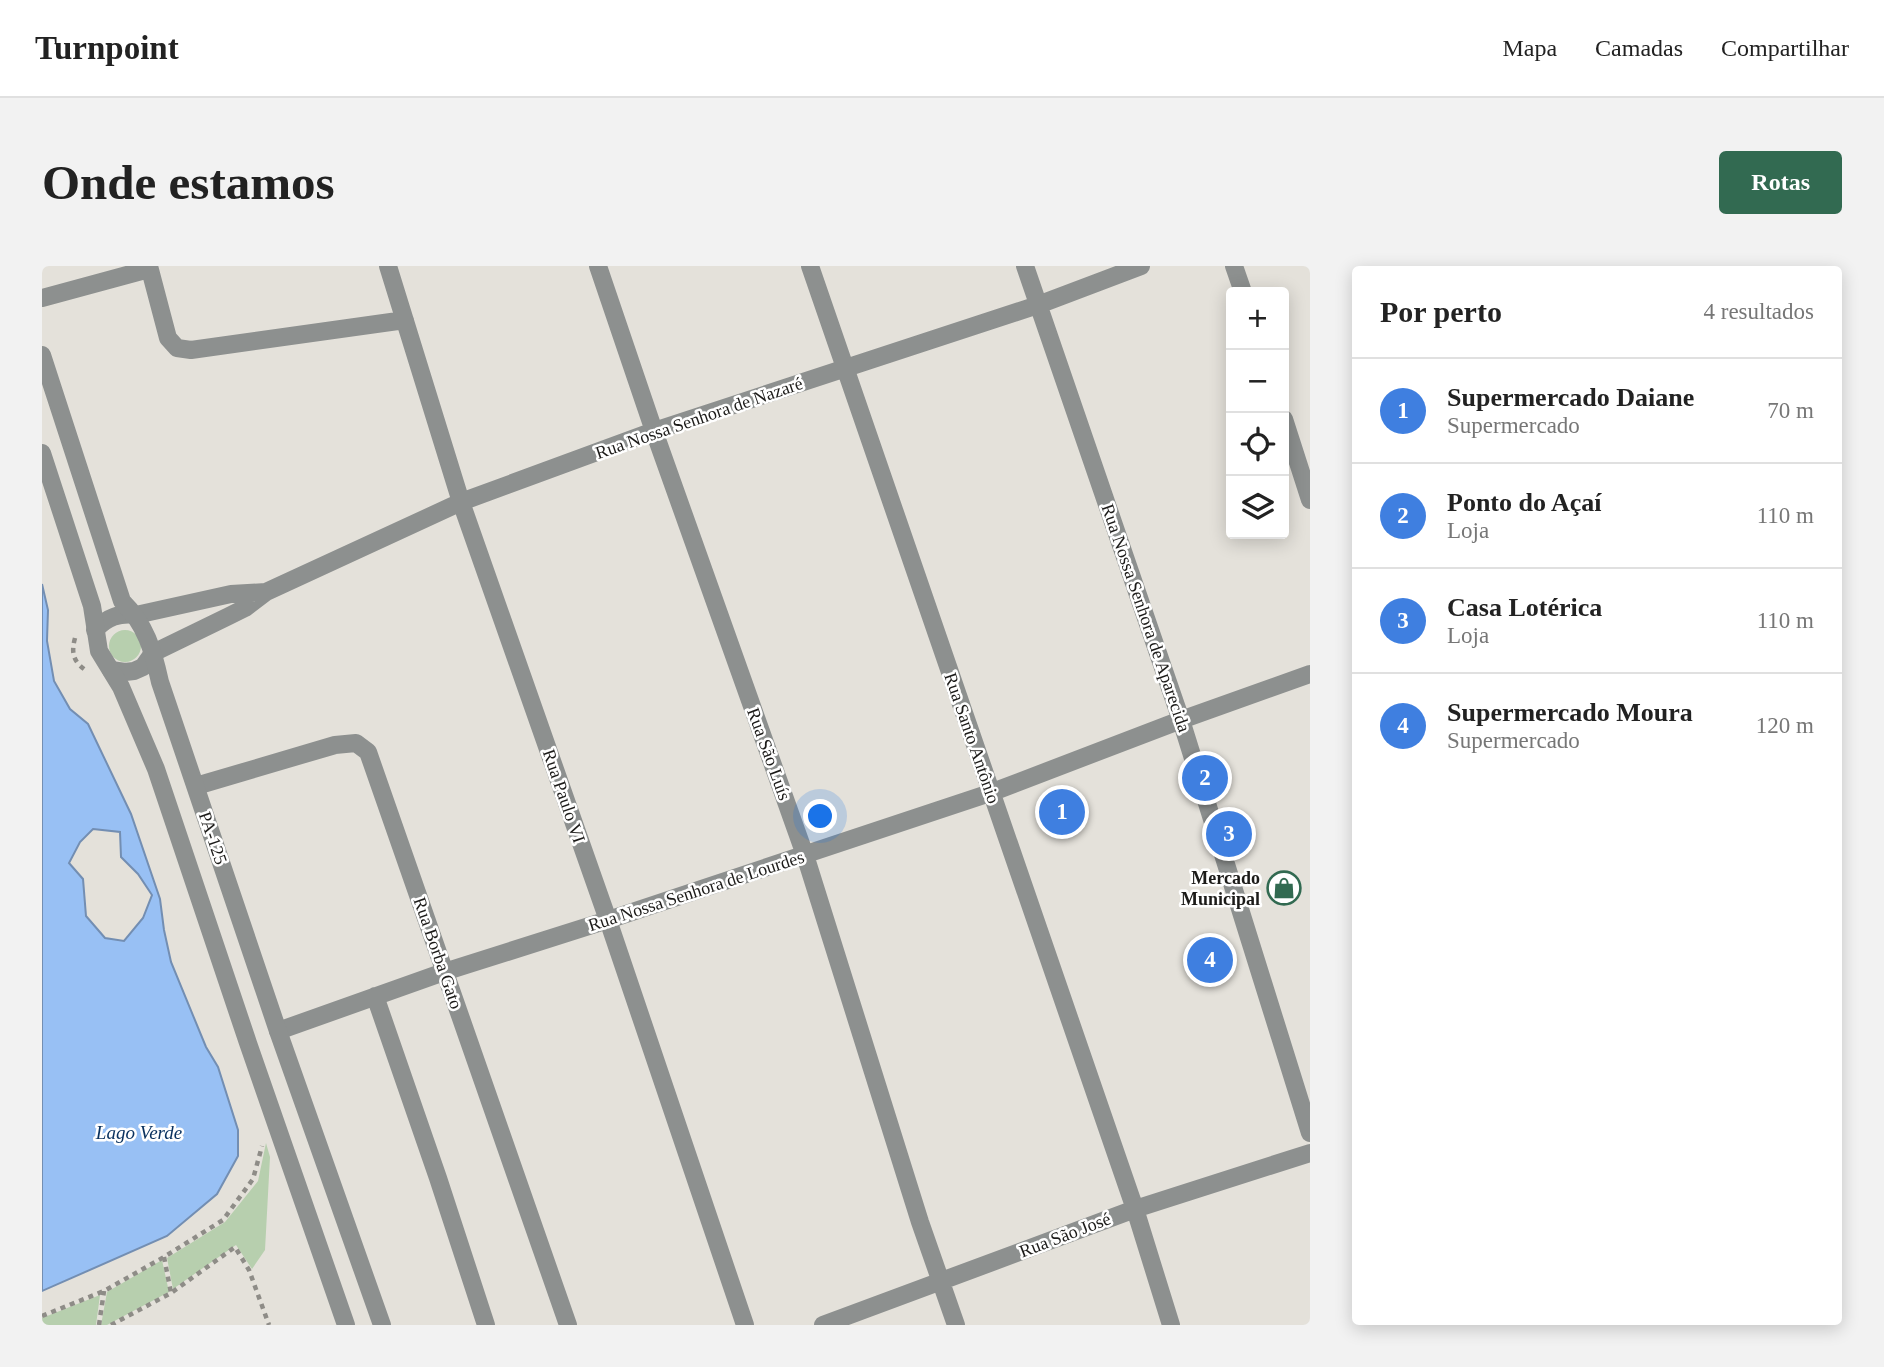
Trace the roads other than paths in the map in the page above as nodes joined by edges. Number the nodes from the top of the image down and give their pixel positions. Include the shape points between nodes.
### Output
1 (388, 266) edge
2 (598, 266) edge
3 (810, 266) edge
4 (1025, 266) edge
5 (1140, 266) edge
6 (1234, 266) edge
7 (149, 268) edge
8 (1241, 287) edge
9 (42, 298) edge
10 (1038, 305) junction
11 (405, 320) junction
12 (42, 355) edge
13 (846, 369) junction
14 (654, 431) junction
15 (1289, 435) edge
16 (42, 453) edge
17 (1310, 500) edge
18 (461, 502) junction
19 (266, 592) junction
20 (136, 615) junction
21 (88, 629) junction
22 (153, 653) junction
23 (103, 672) junction
24 (1310, 674) edge
25 (1181, 720) junction
26 (196, 786) junction
27 (990, 793) junction
28 (805, 855) junction
29 (608, 920) junction
30 (444, 972) junction
31 (375, 996) junction
32 (278, 1031) junction
33 (1310, 1133) edge
34 (1310, 1153) edge
35 (1135, 1209) junction
36 (941, 1282) junction
37 (346, 1325) edge
38 (382, 1325) edge
39 (486, 1325) edge
40 (568, 1325) edge
41 (746, 1325) edge
42 (823, 1325) edge
43 (956, 1325) edge
44 (1171, 1325) edge

1 - 11 street, Rua Paulo VI
2 - 14 street, Rua São Luís
3 - 13 street, Rua Santo Antônio
4 - 10 street, Rua Nossa Senhora de Aparecida
5 - 10 street, Rua Nossa Senhora de Nazaré
6 - 8 street
7 - 9 street
7 - 11 street via 168,338 177,348 191,350
10 - 13 street, Rua Nossa Senhora de Nazaré
10 - 25 street, Rua Nossa Senhora de Aparecida
11 - 18 street, Rua Paulo VI
12 - 20 street, PA-125 / PA-125 via 122,601
13 - 14 street, Rua Nossa Senhora de Nazaré
13 - 27 street, Rua Santo Antônio
14 - 18 street, Rua Nossa Senhora de Nazaré
14 - 28 street, Rua São Luís
15 - 17 street
16 - 21 street, PA-125 / PA-125 via 92,606
18 - 19 street, Rua Nossa Senhora de Nazaré
18 - 29 street, Rua Paulo VI
19 - 20 street, Rua Nossa Senhora de Nazaré via 231,594
19 - 22 street, Rua Nossa Senhora de Nazaré via 245,608
20 - 21 street, Rua Nossa Senhora de Nazaré via 113,616
20 - 22 street, PA-125 / PA-125
21 - 23 street, PA-125 / PA-125
22 - 23 street, Rua Nossa Senhora de Nazaré via 134,671
22 - 26 street, PA-125 / PA-125
23 - 37 street, PA-125 / PA-125 via 121,687 156,768
24 - 25 street, Rua Nossa Senhora de Lourdes
25 - 27 street, Rua Nossa Senhora de Lourdes
25 - 33 street, Rua Nossa Senhora de Aparecida
26 - 30 street, Rua Borba Gato via 335,745 356,743 368,752 376,772
26 - 32 street, PA-125 / PA-125
27 - 28 street, Rua Nossa Senhora de Lourdes
27 - 35 street, Rua Santo Antônio
28 - 29 street, Rua Nossa Senhora de Lourdes
28 - 36 street, Rua São Luís
29 - 30 street, Rua Nossa Senhora de Lourdes
29 - 41 street, Rua Paulo VI
30 - 31 street, Rua Nossa Senhora de Lourdes
30 - 40 street, Rua Borba Gato
31 - 32 street, Rua Nossa Senhora de Lourdes
31 - 39 street
32 - 38 street, PA-125 / PA-125
34 - 35 street, Rua São José
35 - 36 street, Rua São José
35 - 44 street, Rua Santo Antônio
36 - 42 street, Rua São José
36 - 43 street, Rua São Luís

